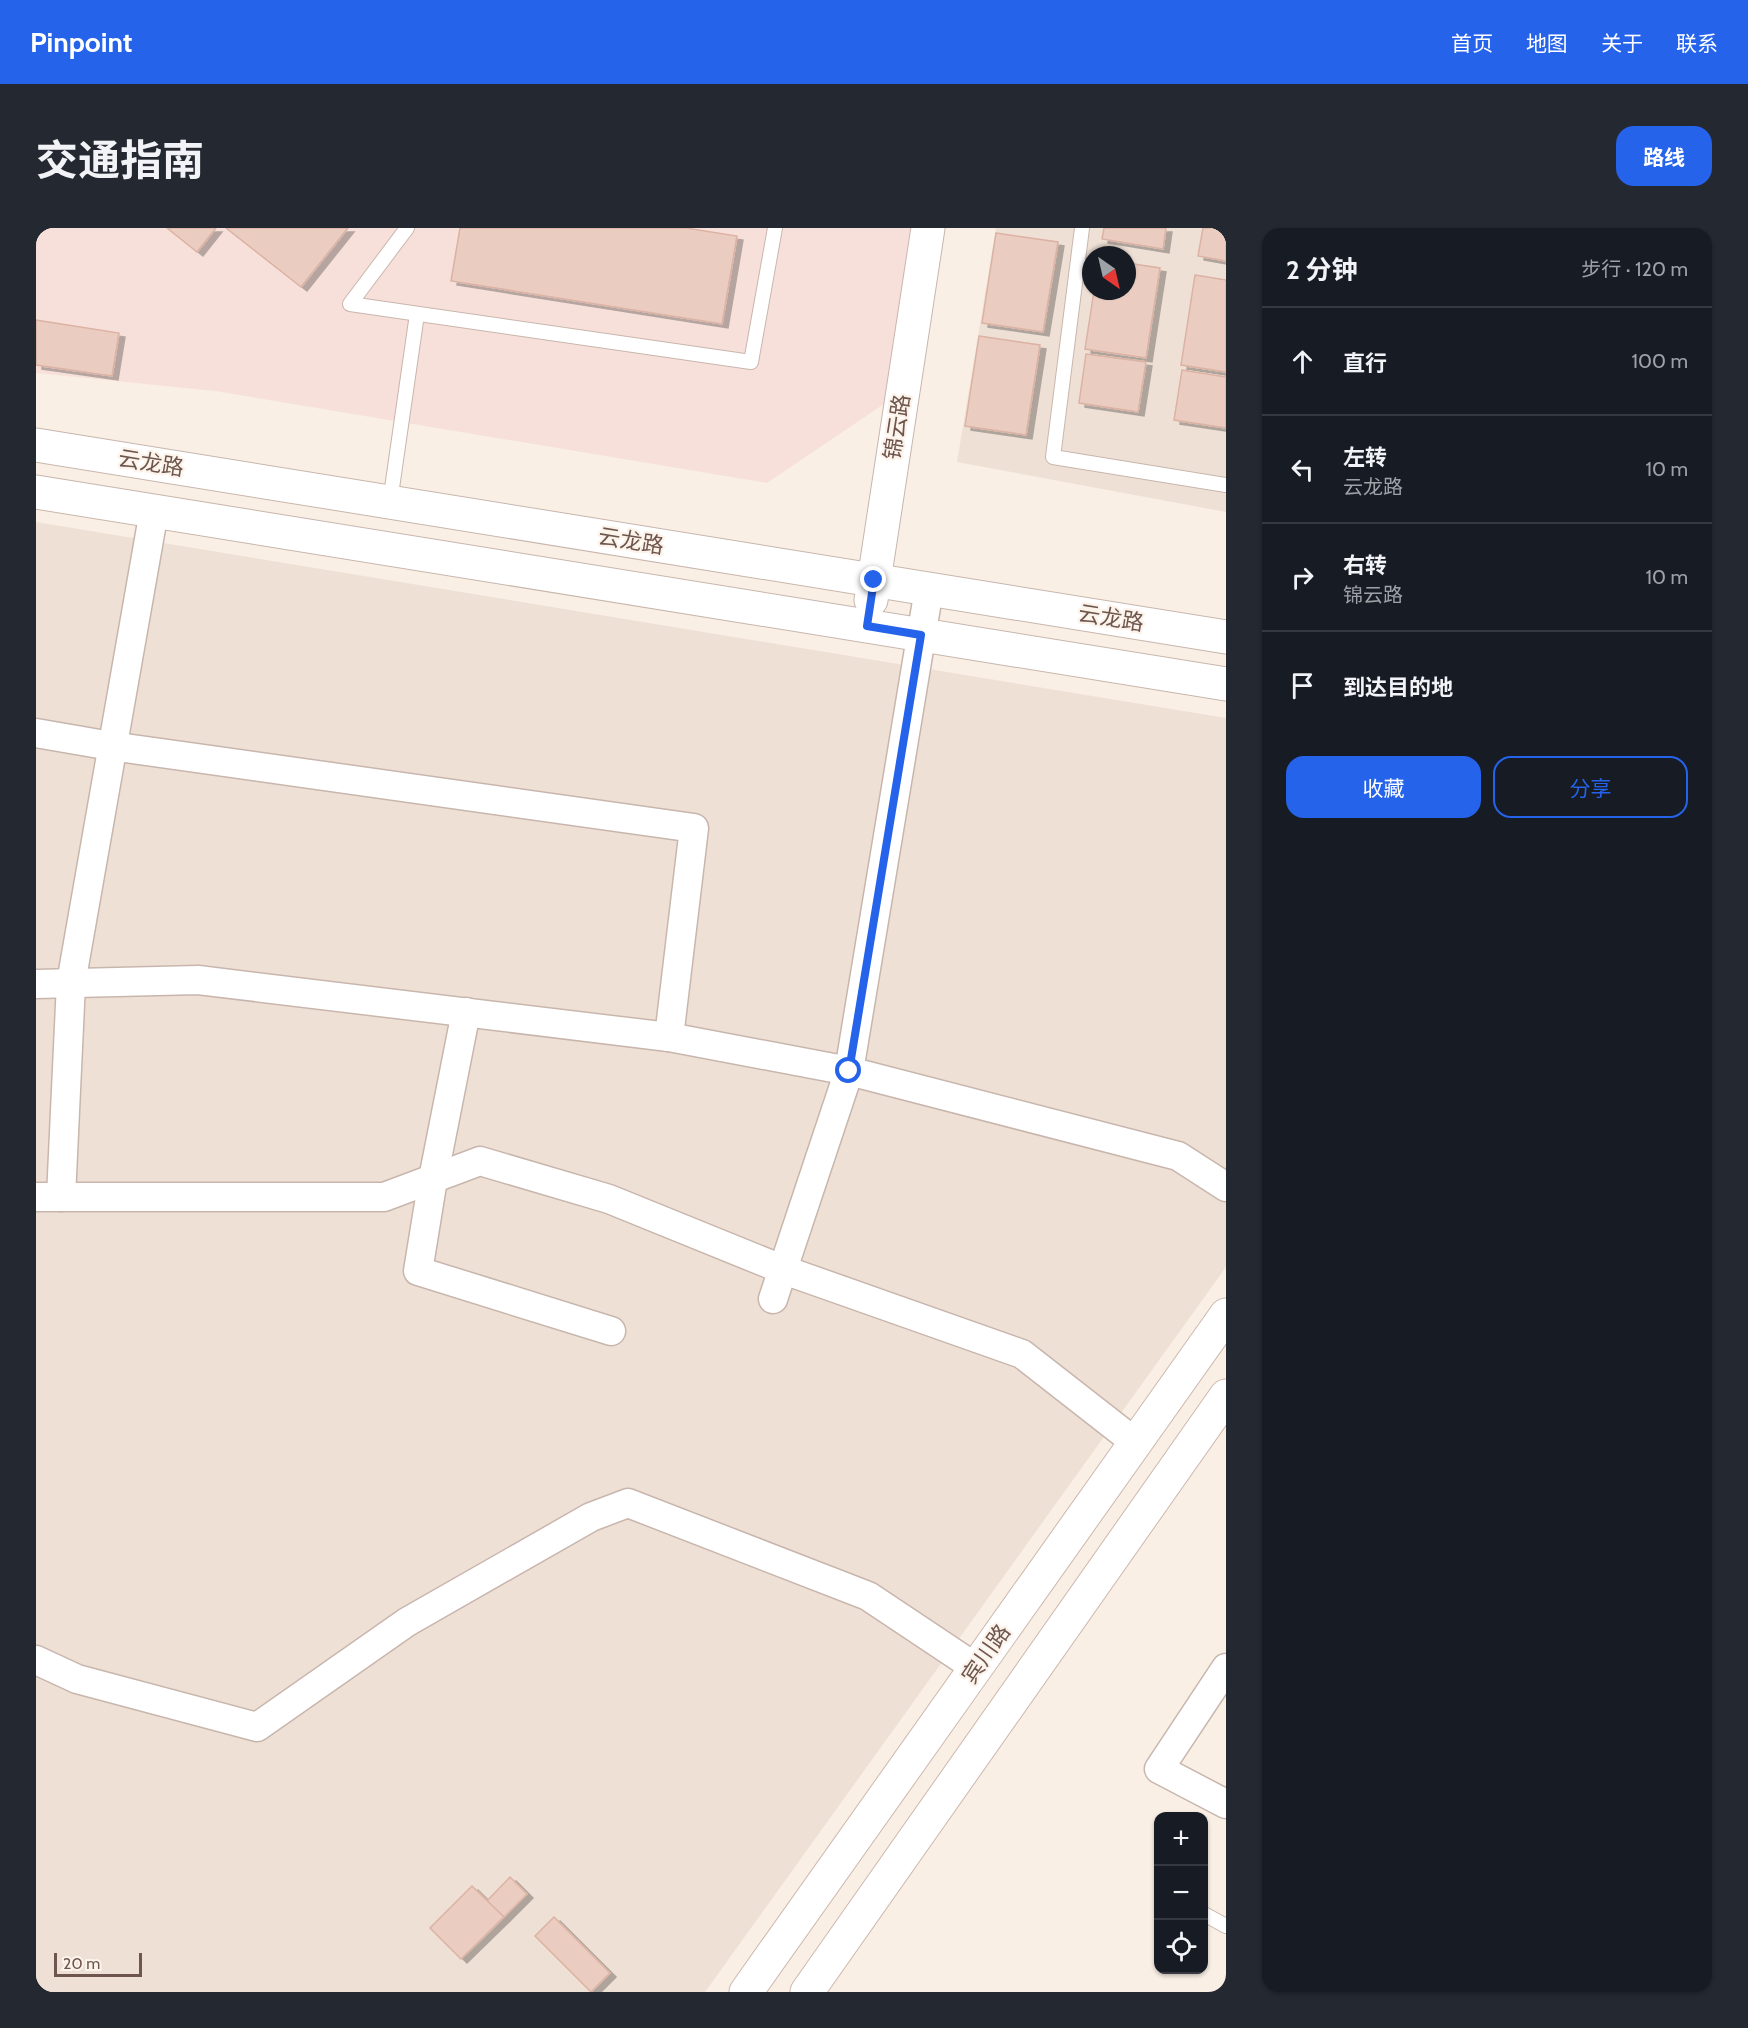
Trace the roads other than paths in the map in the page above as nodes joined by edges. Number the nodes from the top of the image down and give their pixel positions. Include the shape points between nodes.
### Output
1 (407, 228) edge
2 (776, 228) edge
3 (928, 228) edge
4 (1082, 228) edge
5 (417, 314) junction
6 (36, 445) edge
7 (1226, 485) edge
8 (36, 492) edge
9 (390, 502) junction
10 (154, 511) junction
11 (874, 580) junction
12 (929, 589) junction
13 (867, 626) junction
14 (921, 635) junction
15 (1226, 637) edge
16 (1226, 684) edge
17 (36, 733) edge
18 (111, 746) junction
19 (72, 983) junction
20 (36, 984) edge
21 (466, 1012) junction
22 (669, 1037) junction
23 (849, 1071) junction
24 (433, 1179) junction
25 (1226, 1186) edge
26 (49, 1197) edge
27 (784, 1270) junction
28 (773, 1299) dead end
29 (1226, 1315) edge
30 (611, 1331) dead end
31 (1226, 1396) edge
32 (1136, 1443) junction
33 (36, 1660) edge
34 (976, 1668) junction
35 (1226, 1668) edge
36 (1226, 1804) edge
37 (1208, 1917) edge
38 (1226, 1926) edge
39 (746, 1992) edge
40 (807, 1992) edge

1 - 5 lane via 350,304
2 - 5 lane via 751,362
3 - 11 street, 锦云路
4 - 7 lane via 1053,457
5 - 9 lane
6 - 9 street, 云龙路
8 - 10 street, 云龙路
9 - 11 street, 云龙路
10 - 13 street, 云龙路
10 - 18 street
11 - 12 street, 云龙路
11 - 13 street, 锦云路
12 - 14 street
12 - 15 street, 云龙路
13 - 14 street, 云龙路
14 - 16 street, 云龙路
14 - 23 street
17 - 18 street
18 - 19 street
18 - 22 street via 693,828
19 - 20 street
19 - 21 street via 198,980
19 - 26 street
21 - 22 street
21 - 24 street
22 - 23 street
23 - 25 street via 1178,1156
23 - 27 street
24 - 26 street via 384,1197
24 - 27 street via 480,1161 609,1199
24 - 30 street via 418,1271
27 - 28 street
27 - 32 street via 1022,1354
29 - 32 street, 宾川路
31 - 40 street
32 - 34 street, 宾川路
33 - 34 street via 76,1679 257,1727 406,1622 591,1516 628,1503 868,1596
34 - 39 street, 宾川路
35 - 36 street via 1159,1769
37 - 38 lane

